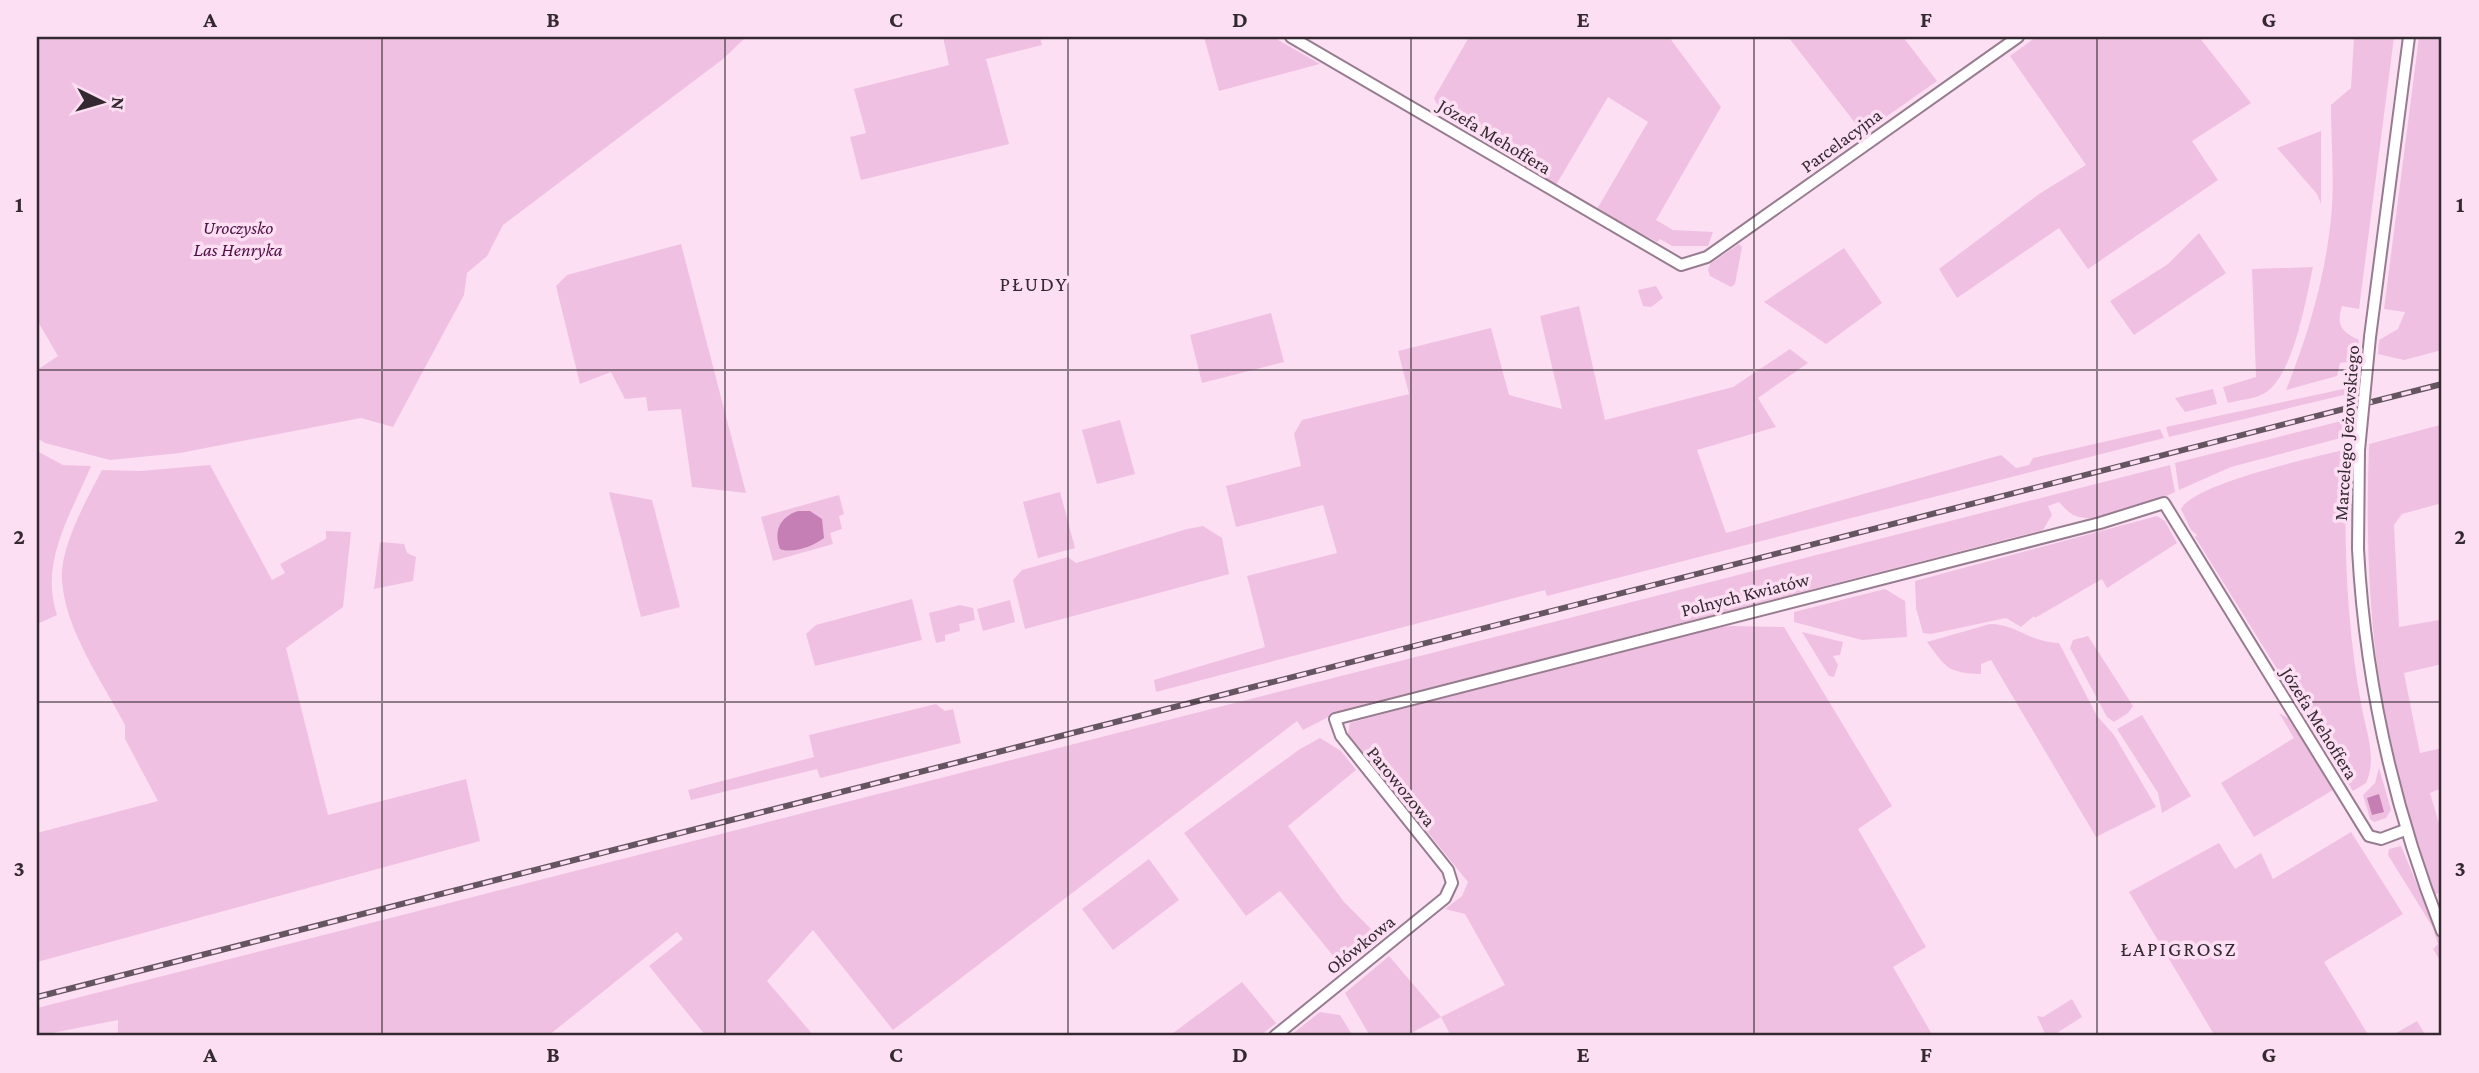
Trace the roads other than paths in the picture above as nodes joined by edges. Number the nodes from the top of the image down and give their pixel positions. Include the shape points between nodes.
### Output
1 (1290, 37) edge
2 (2018, 37) edge
3 (2409, 37) edge
4 (1681, 265) joint
5 (2164, 503) joint
6 (1335, 719) joint
7 (2405, 830) junction
8 (1448, 870) joint
9 (2442, 931) edge
10 (1275, 1036) edge

1 - 4 street, Józefa Mehoffera
2 - 4 street, Parcelacyjna via 1707,257
3 - 7 street, Marcelego Jeżowskiego, bridge via 2370,337 2359,450 2358,549 2376,716
5 - 6 street, Polnych Kwiatów
5 - 7 street, Józefa Mehoffera via 2369,836 2381,839
6 - 8 street, Parowozowa via 1341,736
7 - 9 street
8 - 10 street, Ołówkowa via 1452,883 1445,898

